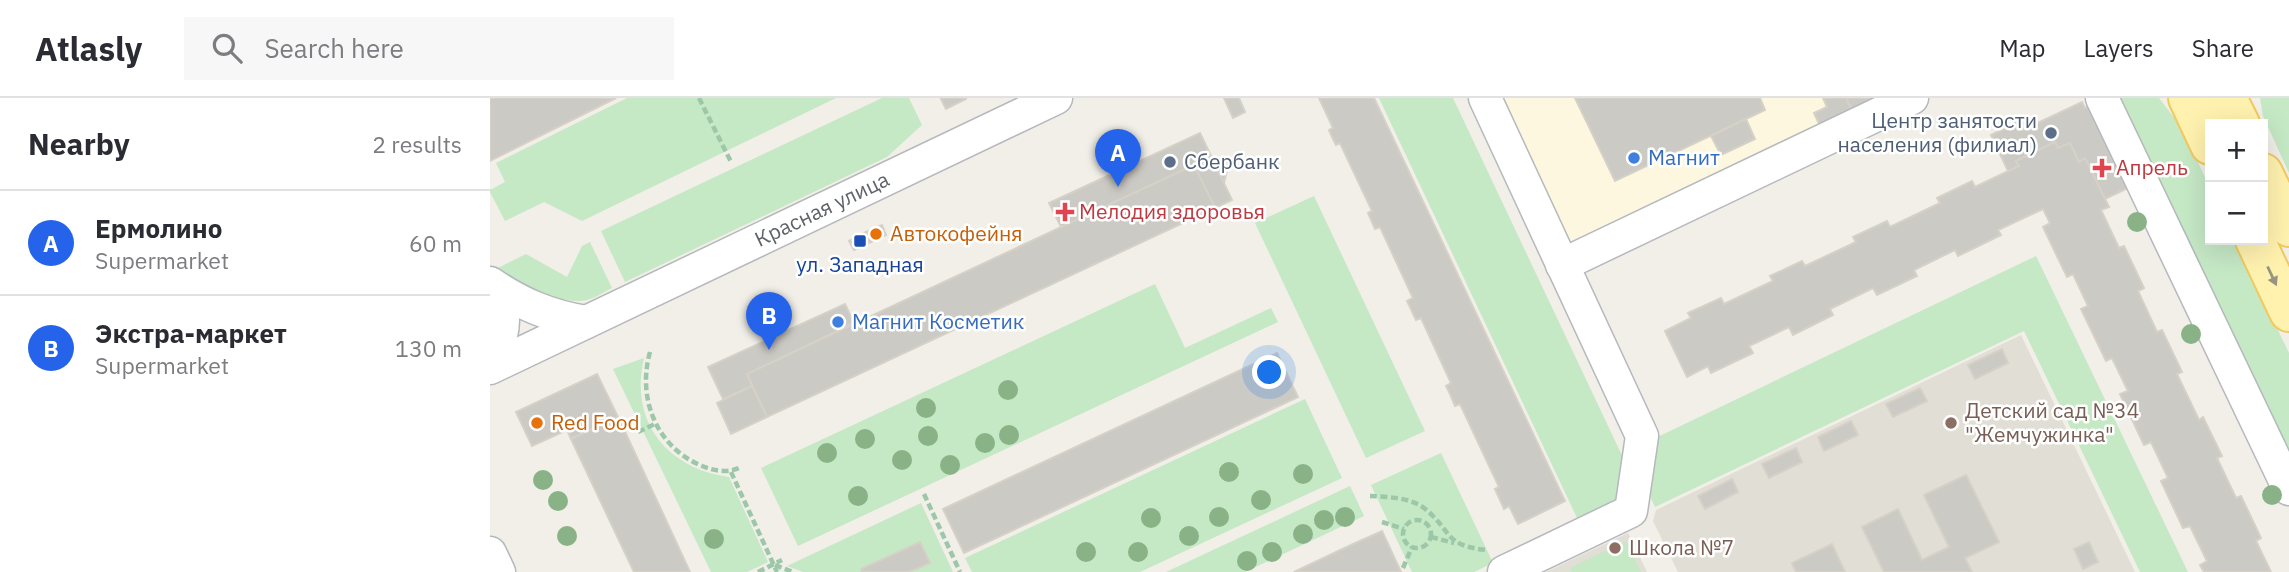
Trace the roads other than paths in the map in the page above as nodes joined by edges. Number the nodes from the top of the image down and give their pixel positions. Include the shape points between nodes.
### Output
1 (1056, 98) edge
2 (1485, 98) edge
3 (1912, 98) edge
4 (2102, 98) edge
5 (2188, 98) edge
6 (2227, 98) edge
7 (2238, 119) edge
8 (2205, 134) edge
9 (2267, 182) edge
10 (2289, 228) edge
11 (2257, 245) edge
12 (1562, 265) junction
13 (491, 283) edge
14 (2289, 312) edge
15 (586, 322) junction
16 (490, 359) edge
17 (490, 368) edge
18 (2289, 489) edge
19 (490, 553) edge
20 (1499, 561) edge
21 (499, 572) edge

1 - 15 street, Красная улица
2 - 12 street
3 - 12 street
4 - 18 street
5 - 8 main road
6 - 7 main road
9 - 10 main road
11 -> 14 main road
12 - 20 street via 1642,436 1631,511
13 - 15 street via 545,314
13 - 16 street via 504,318 501,338
15 - 17 street, Красная улица
19 - 21 street

